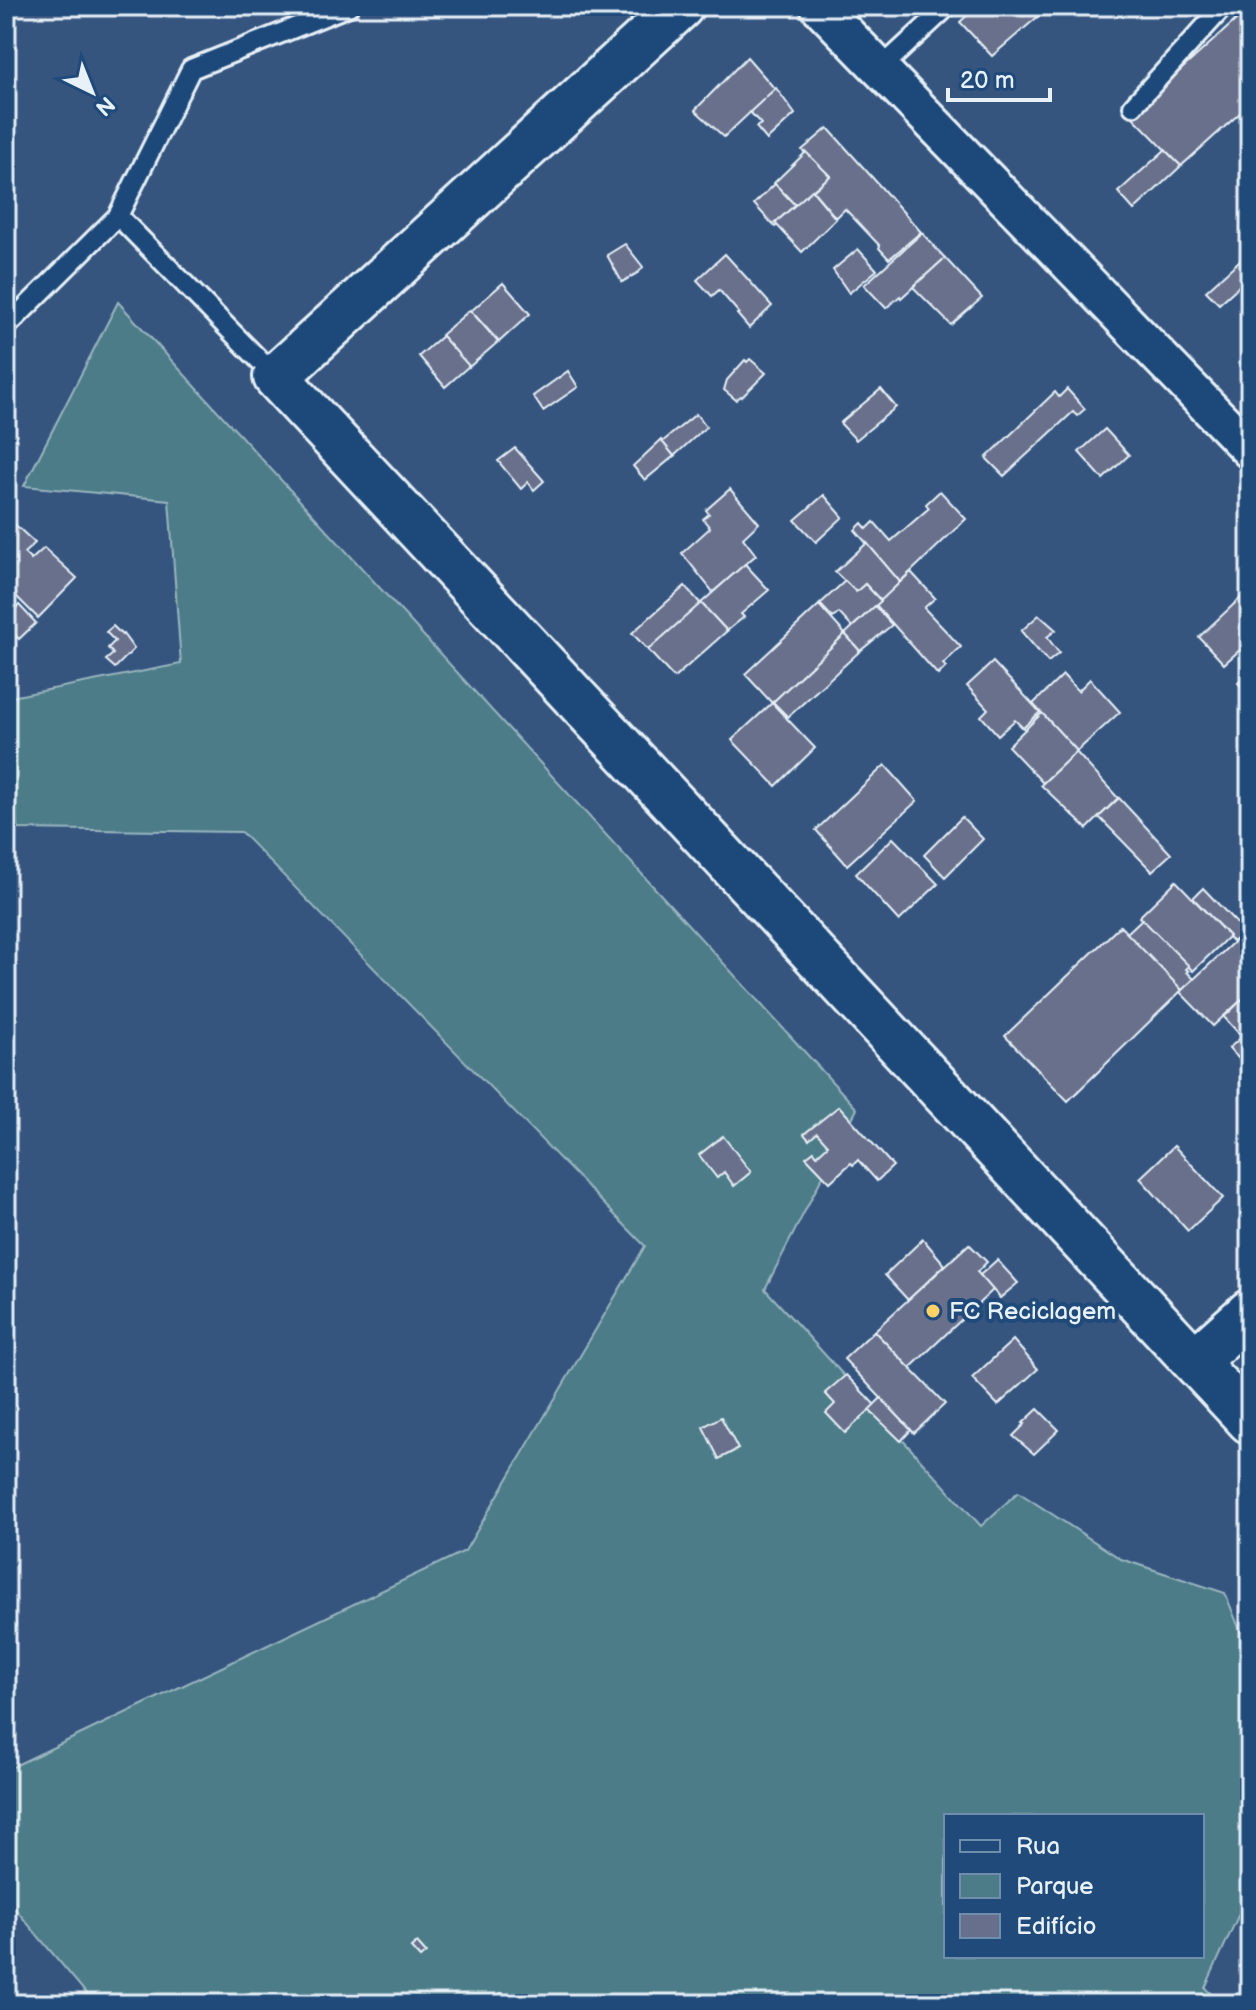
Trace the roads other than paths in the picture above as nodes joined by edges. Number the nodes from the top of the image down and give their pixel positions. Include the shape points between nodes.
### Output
1 (349, 6) edge
2 (681, 6) edge
3 (819, 6) edge
4 (948, 6) edge
5 (1224, 6) edge
6 (880, 69) junction
7 (1133, 106) dead end
8 (118, 216) junction
9 (6, 327) edge
10 (276, 377) junction
11 (1250, 450) edge
12 (1250, 1312) edge
13 (1195, 1361) junction
14 (1250, 1421) edge

1 - 8 lane via 191,69
2 - 10 main road
3 - 6 street
4 - 6 lane
5 - 7 lane
6 - 11 street
8 - 9 lane
8 - 10 lane
10 - 13 main road
12 - 13 main road
13 - 14 main road

